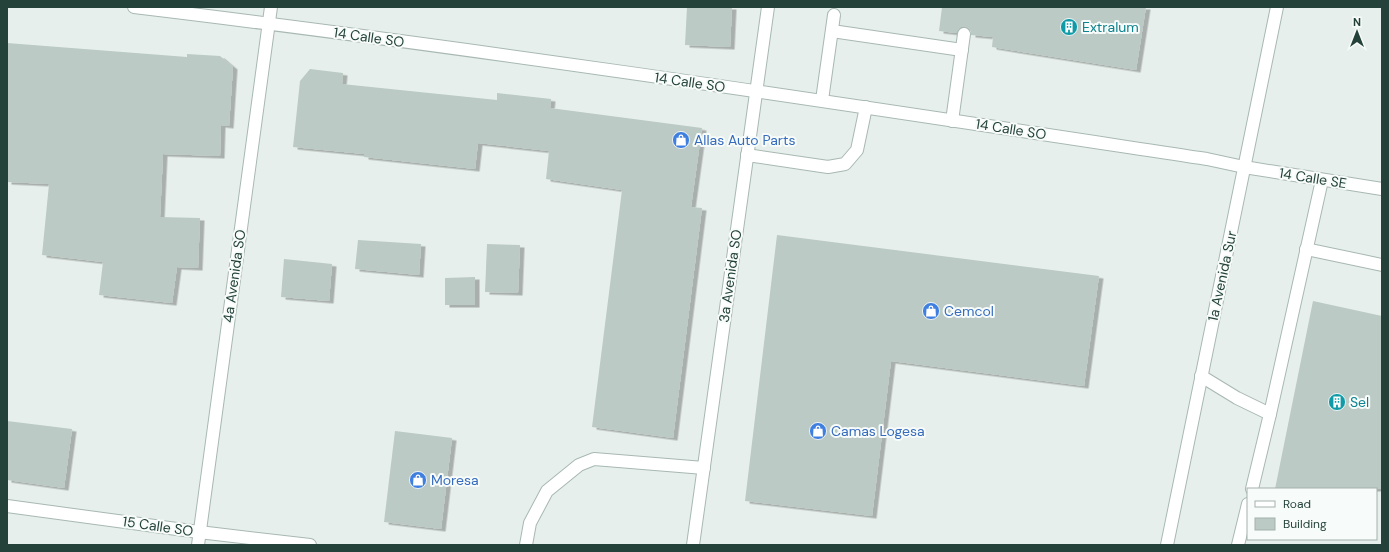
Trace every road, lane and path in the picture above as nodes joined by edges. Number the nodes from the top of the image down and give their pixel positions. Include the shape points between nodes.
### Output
1 (134, 7) edge
2 (271, 7) edge
3 (768, 7) edge
4 (1277, 7) edge
5 (834, 16) dead end
6 (269, 23) junction
7 (832, 31) junction
8 (964, 34) dead end
9 (962, 50) junction
10 (756, 91) junction
11 (822, 100) junction
12 (866, 107) junction
13 (952, 121) junction
14 (747, 155) junction
15 (1244, 167) junction
16 (1322, 180) junction
17 (1382, 189) edge
18 (1306, 249) junction
19 (1382, 265) edge
20 (1201, 376) junction
21 (1270, 414) junction
22 (704, 468) junction
23 (1252, 488) edge
24 (7, 506) edge
25 (1247, 508) edge
26 (199, 532) junction
27 (198, 545) edge
28 (310, 545) edge
29 (526, 545) edge
30 (693, 545) edge
31 (1167, 545) edge
32 (1238, 545) edge

1 - 6 street, 14 Calle SO
2 - 6 street, 4a Avenida SO
3 - 10 street, 3a Avenida SO
4 - 15 street, 1a Avenida Sur
5 - 7 street
6 - 10 street, 14 Calle SO
6 - 26 street, 4a Avenida SO
7 - 9 street
7 - 11 street
8 - 9 street
9 - 13 street
10 - 11 street, 14 Calle SO
10 - 14 street, 3a Avenida SO
11 - 12 street, 14 Calle SO
12 - 13 street, 14 Calle SO
12 - 14 street via 857,150 845,164 828,167
13 - 15 street, 14 Calle SO via 1207,159
14 - 22 street, 3a Avenida SO
15 - 16 street, 14 Calle SE
15 - 20 street, 1a Avenida Sur
16 - 17 street, 14 Calle SE
16 - 18 street
18 - 19 street
18 - 21 street
20 - 21 street
20 - 31 street, 1a Avenida Sur
21 - 23 street
22 - 29 street via 594,459 579,465 547,491 530,523
22 - 30 street, 3a Avenida SO
24 - 26 street, 15 Calle SO
25 - 32 street
26 - 27 street, 4a Avenida SO
26 - 28 street, 15 Calle SO

